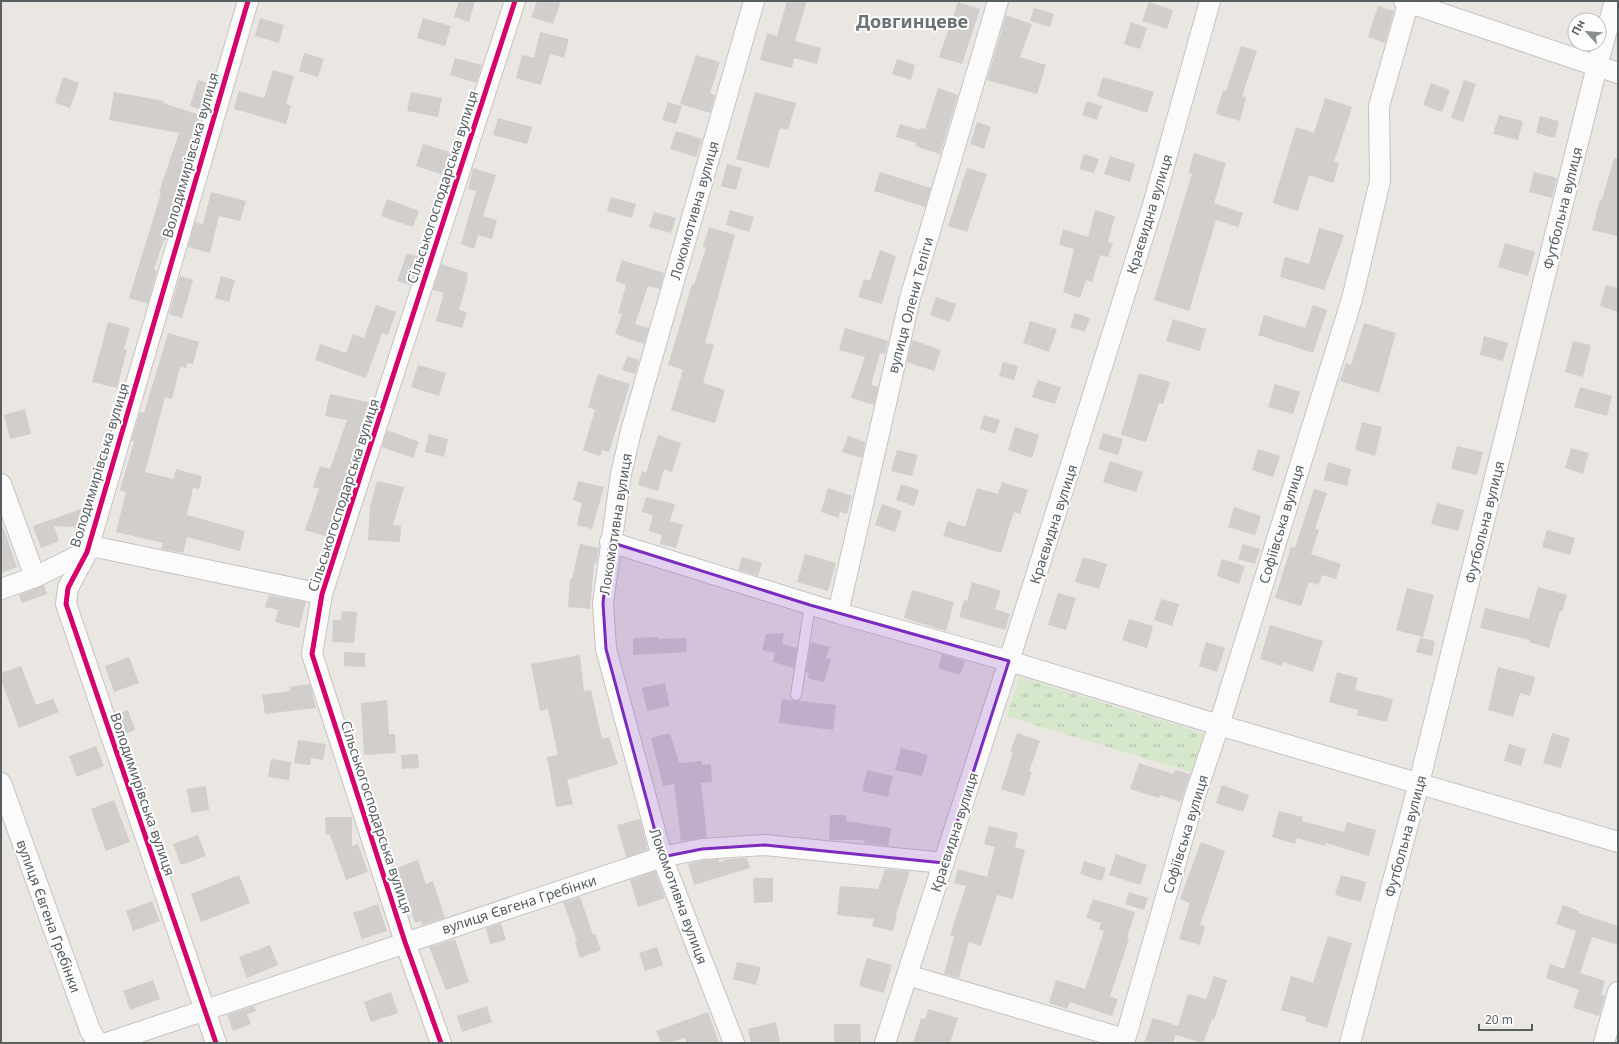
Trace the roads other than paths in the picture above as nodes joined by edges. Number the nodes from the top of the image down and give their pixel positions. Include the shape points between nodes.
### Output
1 (248, 1) edge
2 (515, 1) edge
3 (754, 1) edge
4 (998, 1) edge
5 (1210, 1) edge
6 (1615, 1) edge
7 (1408, 2) edge
8 (1597, 66) junction
9 (1618, 73) edge
10 (1, 484) edge
11 (610, 542) junction
12 (87, 552) junction
13 (35, 577) junction
14 (1, 588) edge
15 (322, 594) junction
16 (810, 605) junction
17 (838, 613) junction
18 (1009, 661) junction
19 (796, 695) dead end
20 (1219, 725) junction
21 (1419, 783) junction
22 (1, 784) edge
23 (1618, 842) edge
24 (662, 857) junction
25 (944, 863) junction
26 (405, 942) junction
27 (906, 975) junction
28 (1618, 992) edge
29 (205, 1010) junction
30 (1124, 1041) edge
31 (103, 1043) edge
32 (107, 1043) edge
33 (216, 1043) edge
34 (441, 1043) edge
35 (734, 1043) edge
36 (885, 1043) edge
37 (1350, 1043) edge
38 (1604, 1043) edge

1 - 12 street, Володимирівська вулиця
2 - 15 street, Сільськогосподарська вулиця
3 - 11 street, Локомотивна вулиця via 631,431
4 - 17 street, вулиця Олени Теліги via 910,298
5 - 18 street, Краєвидна вулиця via 1153,205
6 - 8 street, Футбольна вулиця
7 - 8 street
7 - 20 street, Софіївська вулиця via 1379,106 1380,181 1352,299
8 - 9 street
8 - 21 street, Футбольна вулиця
10 - 13 street
11 - 16 street
11 - 24 street, Локомотивна вулиця via 603,603 606,649
12 - 13 street
12 - 15 street via 96,547
12 - 29 street, Володимирівська вулиця via 68,588 66,604
13 - 14 street
15 - 26 street, Сільськогосподарська вулиця via 312,654
16 - 17 street
16 - 19 lane
17 - 18 street
18 - 20 street
18 - 25 street, Краєвидна вулиця
20 - 21 street
20 - 30 street, Софіївська вулиця via 1194,799
21 - 23 street
21 - 37 street, Футбольна вулиця
22 - 31 street, вулиця Євгена Гребінки via 90,1030 96,1040
24 - 25 street, вулиця Євгена Гребінки via 702,849 765,845
24 - 26 street, вулиця Євгена Гребінки
24 - 35 street, Локомотивна вулиця
25 - 27 street, Краєвидна вулиця
26 - 29 street, вулиця Євгена Гребінки
26 - 34 street, Сільськогосподарська вулиця
27 - 30 street
27 - 36 street, Краєвидна вулиця
28 - 38 street
29 - 32 street, вулиця Євгена Гребінки
29 - 33 street, Володимирівська вулиця

